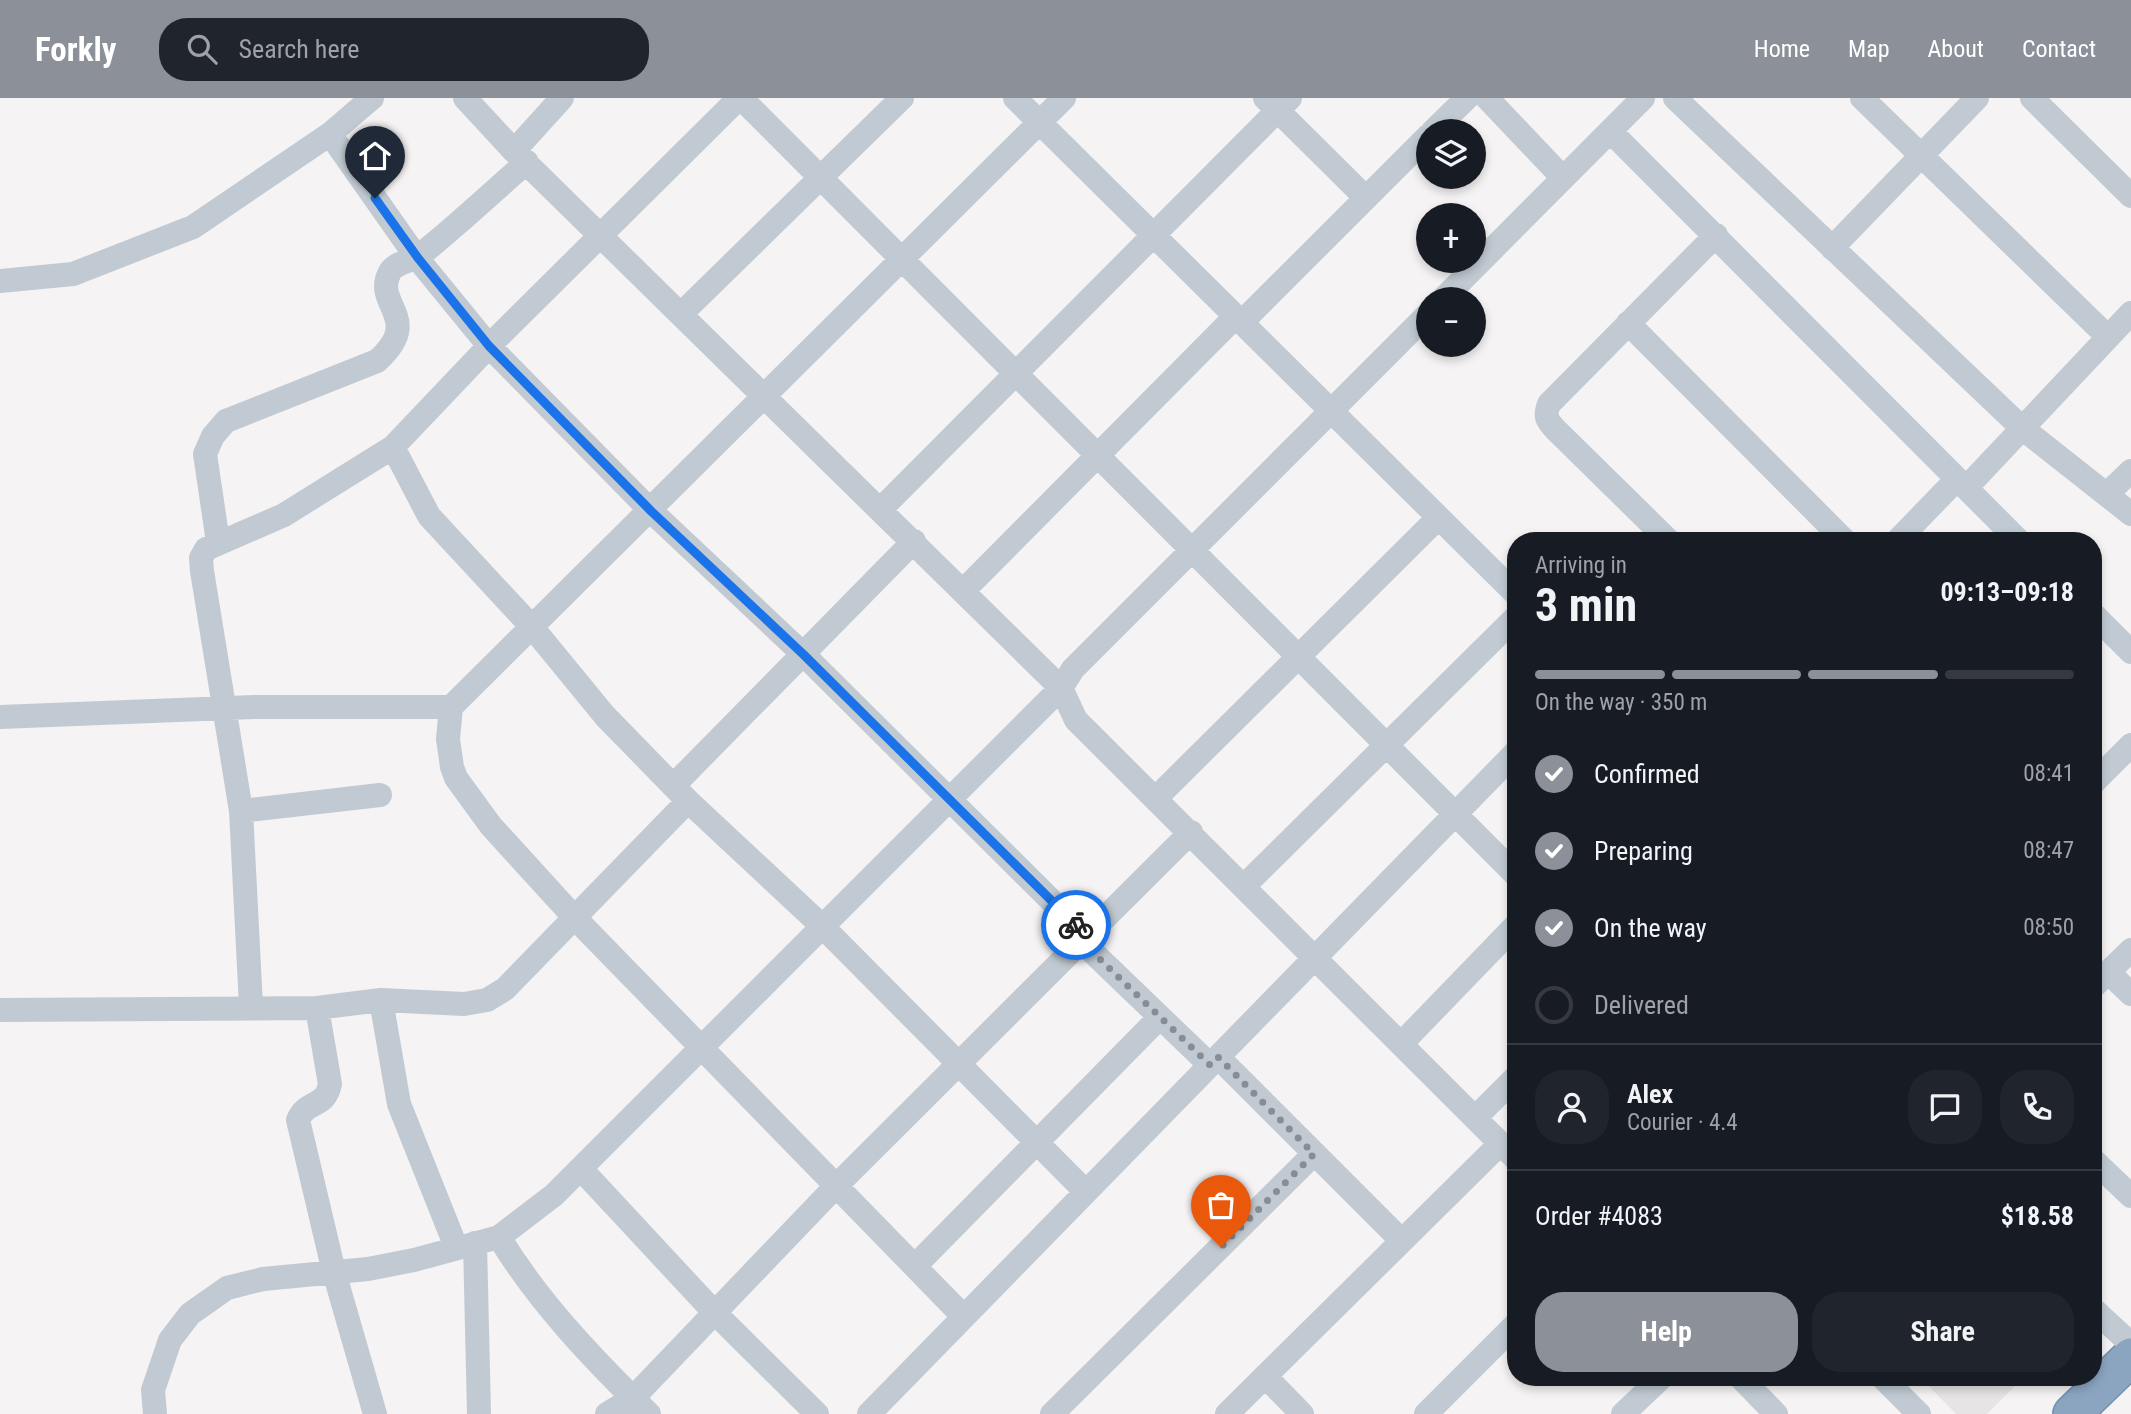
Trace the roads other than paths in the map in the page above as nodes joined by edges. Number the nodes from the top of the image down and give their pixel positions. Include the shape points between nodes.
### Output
1 (372, 98) edge
2 (466, 98) edge
3 (562, 98) edge
4 (740, 98) edge
5 (902, 98) edge
6 (1015, 98) edge
7 (1064, 98) edge
8 (1467, 98) edge
9 (1487, 98) edge
10 (1643, 98) edge
11 (1675, 98) edge
12 (1862, 98) edge
13 (1977, 98) edge
14 (2032, 98) edge
15 (1277, 102) edge
16 (1445, 119) edge
17 (1039, 123) junction
18 (1610, 131) junction
19 (330, 134) junction
20 (1416, 148) edge
21 (520, 156) junction
22 (1921, 156) junction
23 (821, 178) junction
24 (1563, 178) junction
25 (2131, 196) edge
26 (1366, 198) junction
27 (1154, 234) junction
28 (1716, 235) junction
29 (602, 236) junction
30 (1832, 248) junction
31 (418, 258) junction
32 (902, 259) junction
33 (0, 281) edge
34 (1455, 287) edge
35 (2131, 313) edge
36 (681, 314) junction
37 (1238, 320) junction
38 (1628, 323) junction
39 (1416, 326) edge
40 (2108, 337) junction
41 (489, 346) junction
42 (1016, 374) junction
43 (764, 397) junction
44 (1330, 412) junction
45 (2022, 428) junction
46 (393, 447) junction
47 (1095, 455) junction
48 (2131, 471) edge
49 (1962, 484) junction
50 (2107, 494) junction
51 (881, 509) junction
52 (651, 511) junction
53 (2131, 514) edge
54 (1438, 518) junction
55 (1660, 532) edge
56 (1836, 532) edge
57 (1907, 532) edge
58 (2010, 532) edge
59 (914, 541) junction
60 (218, 542) junction
61 (1192, 550) junction
62 (1507, 585) edge
63 (964, 590) junction
64 (2102, 623) edge
65 (1507, 626) edge
66 (532, 627) junction
67 (2131, 652) edge
68 (804, 655) junction
69 (1298, 656) junction
70 (1061, 688) junction
71 (451, 707) junction
72 (227, 708) junction
73 (0, 717) edge
74 (1386, 745) junction
75 (2131, 745) edge
76 (1507, 761) edge
77 (2102, 774) edge
78 (681, 793) junction
79 (380, 795) dead end
80 (1157, 797) junction
81 (949, 801) junction
82 (241, 811) junction
83 (1455, 814) junction
84 (1191, 832) junction
85 (1507, 866) edge
86 (1244, 886) junction
87 (574, 917) junction
88 (822, 926) junction
89 (1507, 934) edge
90 (1084, 938) junction
91 (2131, 950) edge
92 (1315, 958) junction
93 (2102, 979) edge
94 (2102, 980) edge
95 (2131, 995) edge
96 (381, 1000) junction
97 (251, 1006) junction
98 (317, 1008) junction
99 (0, 1010) edge
100 (1160, 1017) junction
101 (1401, 1044) junction
102 (702, 1047) junction
103 (1214, 1061) junction
104 (961, 1063) junction
105 (1507, 1086) edge
106 (1475, 1118) junction
107 (1038, 1141) junction
108 (1507, 1150) edge
109 (1507, 1152) edge
110 (1314, 1154) junction
111 (581, 1169) junction
112 (2102, 1169) edge
113 (837, 1185) junction
114 (1086, 1192) junction
115 (2131, 1196) edge
116 (1400, 1239) junction
117 (476, 1243) junction
118 (915, 1266) junction
119 (334, 1272) junction
120 (714, 1312) junction
121 (964, 1317) junction
122 (2102, 1317) edge
123 (1507, 1333) edge
124 (2131, 1344) edge
125 (2131, 1357) edge
126 (1265, 1376) junction
127 (2102, 1385) edge
128 (1653, 1386) edge
129 (1749, 1386) edge
130 (1891, 1386) edge
131 (2101, 1386) edge
132 (641, 1406) edge
133 (155, 1414) edge
134 (375, 1414) edge
135 (479, 1414) edge
136 (607, 1414) edge
137 (817, 1414) edge
138 (869, 1414) edge
139 (1052, 1414) edge
140 (1227, 1414) edge
141 (1302, 1414) edge
142 (1426, 1414) edge
143 (1623, 1414) edge
144 (1776, 1414) edge
145 (1919, 1414) edge
146 (2072, 1414) edge

1 - 19 street
2 - 21 street
3 - 21 street
4 - 23 street
4 - 29 street
5 - 23 street
6 - 17 street
7 - 17 street
8 - 16 street
9 - 24 street
10 - 18 street
11 - 30 street
12 - 22 street
13 - 22 street
14 - 25 street
15 - 26 street
15 - 27 street
17 - 27 street
17 - 32 street
18 - 24 street
18 - 28 street
19 - 31 street
19 - 33 street via 193,227 73,274
20 - 26 street
21 - 29 street
21 - 31 street
22 - 30 street
22 - 40 street
23 - 32 street
23 - 36 street
24 - 34 street
26 - 37 street
27 - 37 street
27 - 42 street
28 - 38 street
28 - 49 street
29 - 36 street
29 - 41 street
30 - 45 street
31 - 41 street
31 - 60 street via 394,266 387,276 398,327 395,345 377,361 226,421 213,436 205,454
32 - 42 street
32 - 43 street
35 - 40 street
36 - 43 street
37 - 44 street
37 - 47 street
38 - 55 street via 1549,404 1546,418
38 - 56 street
39 - 44 street
40 - 45 street
41 - 46 street
41 - 52 street
42 - 47 street
42 - 51 street
43 - 51 street
43 - 52 street
44 - 54 street
44 - 61 street
45 - 49 street
45 - 50 street
46 - 60 street via 284,515
46 - 66 street via 429,516
47 - 61 street
47 - 63 street
48 - 50 street
49 - 57 street
49 - 58 street
50 - 53 street
51 - 59 street
52 - 66 street
52 - 68 street
54 - 62 street
54 - 69 street
59 - 63 street
59 - 68 street
60 - 72 street via 201,558
61 - 69 street
61 - 70 street via 1073,669
63 - 70 street
64 - 67 street
65 - 74 street
66 - 71 street
66 - 78 street via 575,683
68 - 78 street
68 - 81 street
69 - 74 street
69 - 80 street
70 - 80 street via 1076,720
70 - 81 street
71 - 72 street
71 - 87 street via 448,739 456,778 491,826
72 - 73 street
72 - 82 street
74 - 83 street
74 - 86 street
75 - 77 street
76 - 83 street
78 - 87 street
78 - 88 street
79 - 82 street
80 - 84 street
81 - 88 street
81 - 90 street
82 - 97 street
83 - 85 street
83 - 92 street
84 - 86 street
84 - 90 street
86 - 92 street
87 - 96 street via 505,989 487,1000 464,1004
87 - 102 street
88 - 102 street
88 - 104 street
89 - 101 street
90 - 100 street
90 - 104 street
91 - 93 street
92 - 101 street
92 - 103 street
94 - 95 street
96 - 98 street
96 - 117 street via 399,1104
97 - 98 street
97 - 99 street
98 - 119 street via 330,1084 322,1102 303,1110 298,1120
100 - 103 street
100 - 107 street
101 - 106 street
102 - 111 street
102 - 113 street
103 - 110 street
103 - 114 street
104 - 107 street
104 - 113 street
105 - 106 street
106 - 108 street
107 - 114 street
107 - 118 street
109 - 116 street
110 - 116 street
110 - 139 street
111 - 117 street via 554,1195
111 - 120 street
112 - 115 street
113 - 118 street
113 - 120 street
114 - 121 street
116 - 126 street
117 - 119 street via 414,1261
117 - 132 street via 522,1275
117 - 135 street
118 - 121 street
119 - 133 street via 263,1279 227,1288 208,1299 170,1340 153,1390
119 - 134 street
120 - 132 street
120 - 137 street
121 - 138 street
122 - 124 street
123 - 142 street
125 - 127 highway
126 - 140 street
126 - 141 street
128 - 143 street
129 - 144 street
130 - 145 street
131 - 146 highway
132 - 136 street

